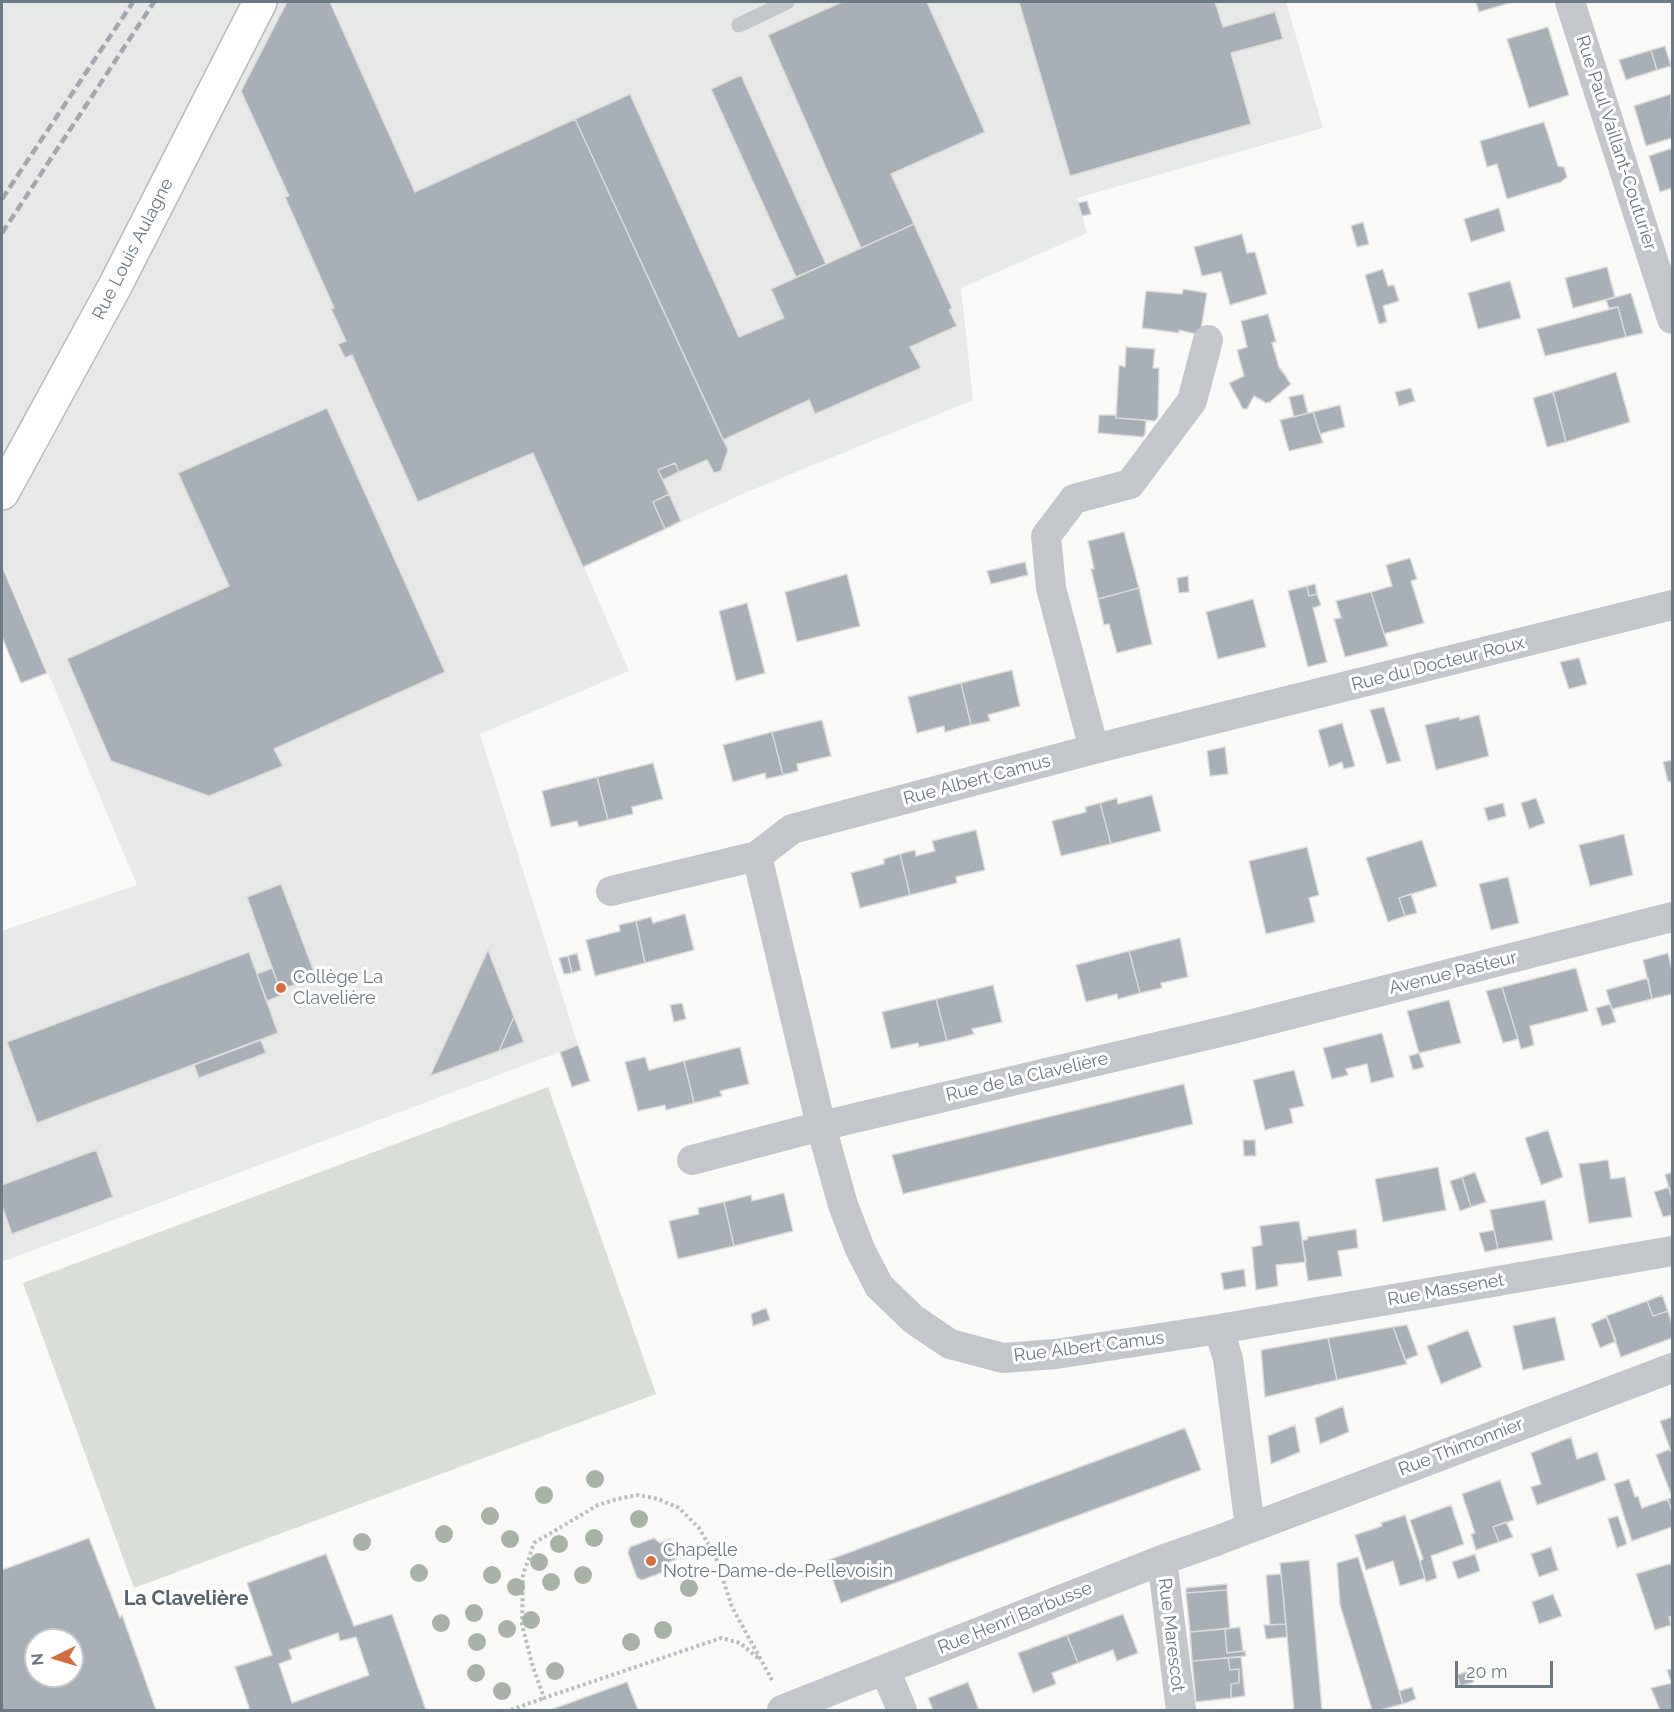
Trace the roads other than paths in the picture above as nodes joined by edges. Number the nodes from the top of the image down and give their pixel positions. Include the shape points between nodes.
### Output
1 (260, 2) edge
2 (787, 2) edge
3 (1570, 2) edge
4 (739, 25) dead end
5 (1672, 319) edge
6 (1208, 340) dead end
7 (2, 493) edge
8 (1672, 605) edge
9 (1204, 723) joint
10 (1094, 749) junction
11 (757, 855) junction
12 (611, 891) dead end
13 (1672, 917) edge
14 (1233, 1029) joint
15 (821, 1126) junction
16 (692, 1160) dead end
17 (1672, 1251) edge
18 (1219, 1329) junction
19 (1672, 1368) edge
20 (1250, 1527) junction
21 (1162, 1560) junction
22 (885, 1670) junction
23 (783, 1710) edge
24 (902, 1710) edge
25 (1181, 1710) edge

1 - 7 street, Rue Louis Aulagne via 115,286
2 - 4 lane
3 - 5 street, Rue Paul Vaillant-Couturier
6 - 10 street via 1192,402 1130,484 1074,499 1046,536 1052,588
8 - 9 street, Rue du Docteur Roux
9 - 10 street, Rue Albert Camus
10 - 11 street, Rue Albert Camus via 792,830
11 - 12 street, Rue Albert Camus
11 - 15 street, Rue Albert Camus
13 - 14 street, Avenue Pasteur
14 - 15 street, Rue de la Clavelière
15 - 16 street
15 - 18 street, Rue Albert Camus via 843,1206 879,1286 913,1319 950,1344 1003,1358 1056,1354
17 - 18 street, Rue Massenet
18 - 20 street via 1228,1359
19 - 20 street, Rue Thimonnier
20 - 21 street, Rue Henri Barbusse
21 - 22 street, Rue Henri Barbusse
21 - 25 street, Rue Marescot
22 - 23 street, Rue Henri Barbusse
22 - 24 street

